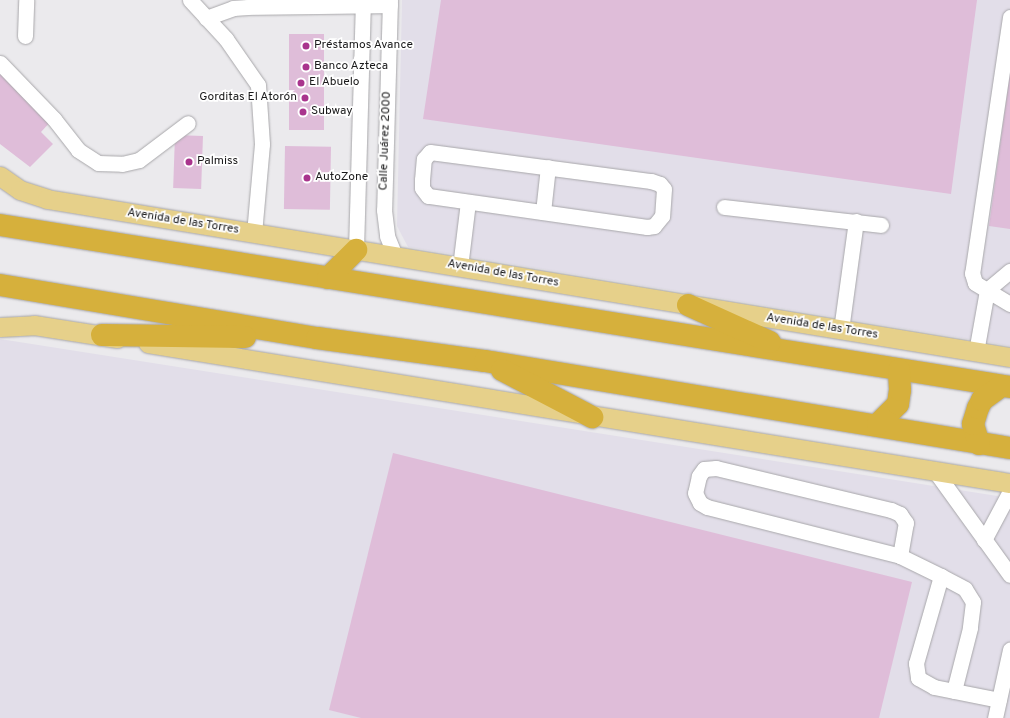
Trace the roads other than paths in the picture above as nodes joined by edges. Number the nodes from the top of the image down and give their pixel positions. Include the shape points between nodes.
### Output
1 (26, 0) edge
2 (190, 0) edge
3 (363, 3) edge
4 (390, 3) edge
5 (1010, 17) edge
6 (206, 18) junction
7 (25, 36) dead end
8 (0, 63) edge
9 (188, 123) dead end
10 (548, 167) junction
11 (0, 176) edge
12 (468, 202) junction
13 (724, 207) dead end
14 (543, 212) junction
15 (856, 221) junction
16 (881, 225) dead end
17 (5, 230) edge
18 (254, 233) junction
19 (356, 250) junction
20 (395, 256) junction
21 (460, 266) junction
22 (1010, 272) edge
23 (328, 278) junction
24 (0, 285) edge
25 (987, 290) junction
26 (1010, 304) edge
27 (688, 306) junction
28 (0, 327) edge
29 (841, 330) junction
30 (102, 335) junction
31 (317, 338) junction
32 (976, 352) junction
33 (799, 355) junction
34 (1010, 357) edge
35 (485, 362) junction
36 (899, 370) junction
37 (1005, 386) edge
38 (592, 417) junction
39 (878, 424) junction
40 (979, 444) junction
41 (1010, 448) edge
42 (935, 470) junction
43 (1010, 483) edge
44 (1010, 491) edge
45 (984, 540) junction
46 (900, 556) junction
47 (1010, 575) edge
48 (941, 576) junction
49 (1010, 650) edge
50 (954, 691) junction
51 (999, 700) junction
52 (995, 718) edge

1 - 7 street
2 - 6 street
3 - 4 street
3 - 6 street via 240,7
3 - 19 street
4 - 20 street, Calle Juárez 2000 via 384,210 387,236
5 - 25 street via 972,273 975,283
6 - 18 street via 247,67 258,85 262,144
8 - 9 street via 54,119 78,150 98,162 122,164 139,160
10 - 12 street via 440,152 426,154 422,180 425,194
10 - 14 street
10 - 14 street via 660,184 664,189 663,208 659,222 647,227
11 - 18 main road, Avenida de las Torres via 20,190 47,199
12 - 14 street
12 - 21 street
13 - 15 street
15 - 16 street
15 - 29 street
17 - 23 highway
18 - 19 main road, Avenida de las Torres
19 - 20 main road, Avenida de las Torres
19 - 23 highway
20 - 21 main road, Avenida de las Torres
21 - 27 main road, Avenida de las Torres
22 - 25 street
23 - 33 highway
24 - 31 highway
25 - 26 street
25 - 32 street
27 - 29 main road, Avenida de las Torres
27 - 33 highway
28 - 30 main road via 34,325
29 - 32 main road, Avenida de las Torres
30 - 31 highway
30 - 38 main road
31 - 35 highway
32 - 34 main road, Avenida de las Torres
33 - 36 highway
35 - 38 highway
35 - 39 highway
36 - 37 highway
36 - 39 highway via 898,404
37 - 40 highway via 982,400 978,408 973,424
38 - 42 main road
39 - 40 highway
40 - 41 highway
42 - 43 main road
42 - 45 street
44 - 45 street
45 - 47 street
46 - 46 street via 707,507 697,499 695,493 698,476 704,469 716,468 891,510 900,514 906,523
46 - 48 street
48 - 50 street via 965,589 973,602 970,628
48 - 50 street via 915,671 922,683
49 - 51 street
50 - 51 street
51 - 52 street

